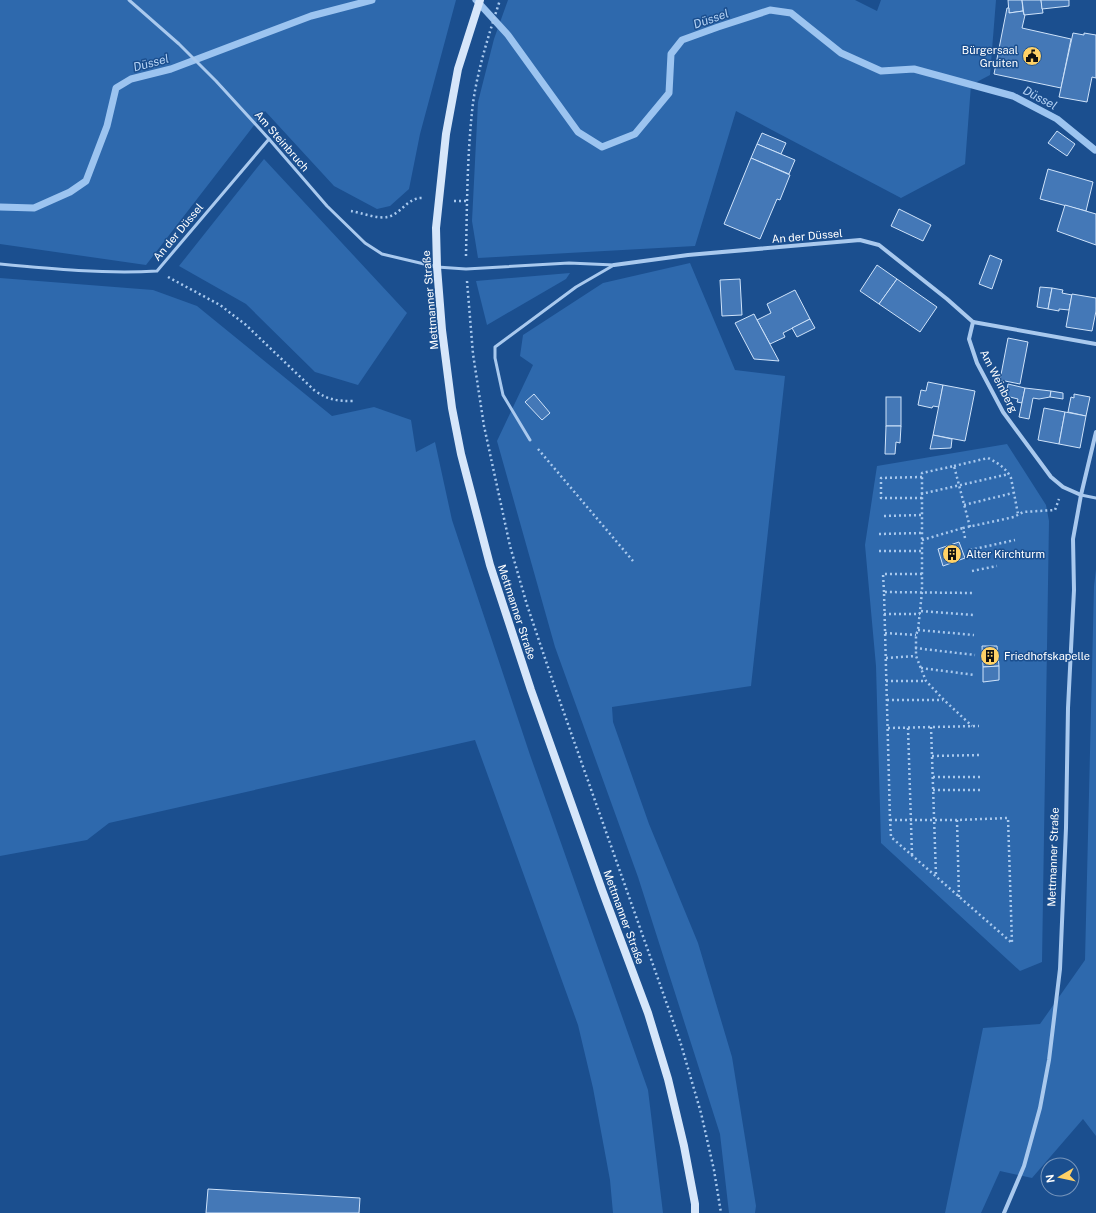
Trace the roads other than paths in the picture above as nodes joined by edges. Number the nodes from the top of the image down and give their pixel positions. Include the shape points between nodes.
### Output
1 (129, 0) edge
2 (480, 0) edge
3 (269, 138) junction
4 (0, 264) edge
5 (614, 265) junction
6 (436, 267) junction
7 (466, 269) joint
8 (973, 322) junction
9 (1096, 344) edge
10 (1096, 432) edge
11 (530, 440) road end
12 (1081, 495) junction
13 (1096, 498) edge
14 (695, 1213) edge
15 (1004, 1213) edge

1 - 3 lane, Am Steinbruch via 179,44
2 - 6 main road, Mettmanner Straße via 458,69 446,134 438,200
3 - 4 lane, An der Düssel via 157,271 126,273
3 - 6 lane, Am Steinbruch via 327,206 365,243 382,254
5 - 7 lane, An der Düssel via 569,263
5 - 8 street, An der Düssel via 688,255 860,240 879,245
5 - 11 lane, An der Düssel via 576,287 495,347 503,395
6 - 7 lane, Am Steinbruch
6 - 14 main road, Mettmanner Straße via 452,408 461,454 490,565 536,705 648,1013 679,1124
8 - 9 street
8 - 12 street, Am Weinberg via 969,339 977,363 1003,412 1051,477 1063,487
10 - 12 street, Mettmanner Straße
12 - 13 lane
12 - 15 street, Mettmanner Straße via 1073,539 1074,590 1060,969 1049,1060 1040,1108 1024,1166

